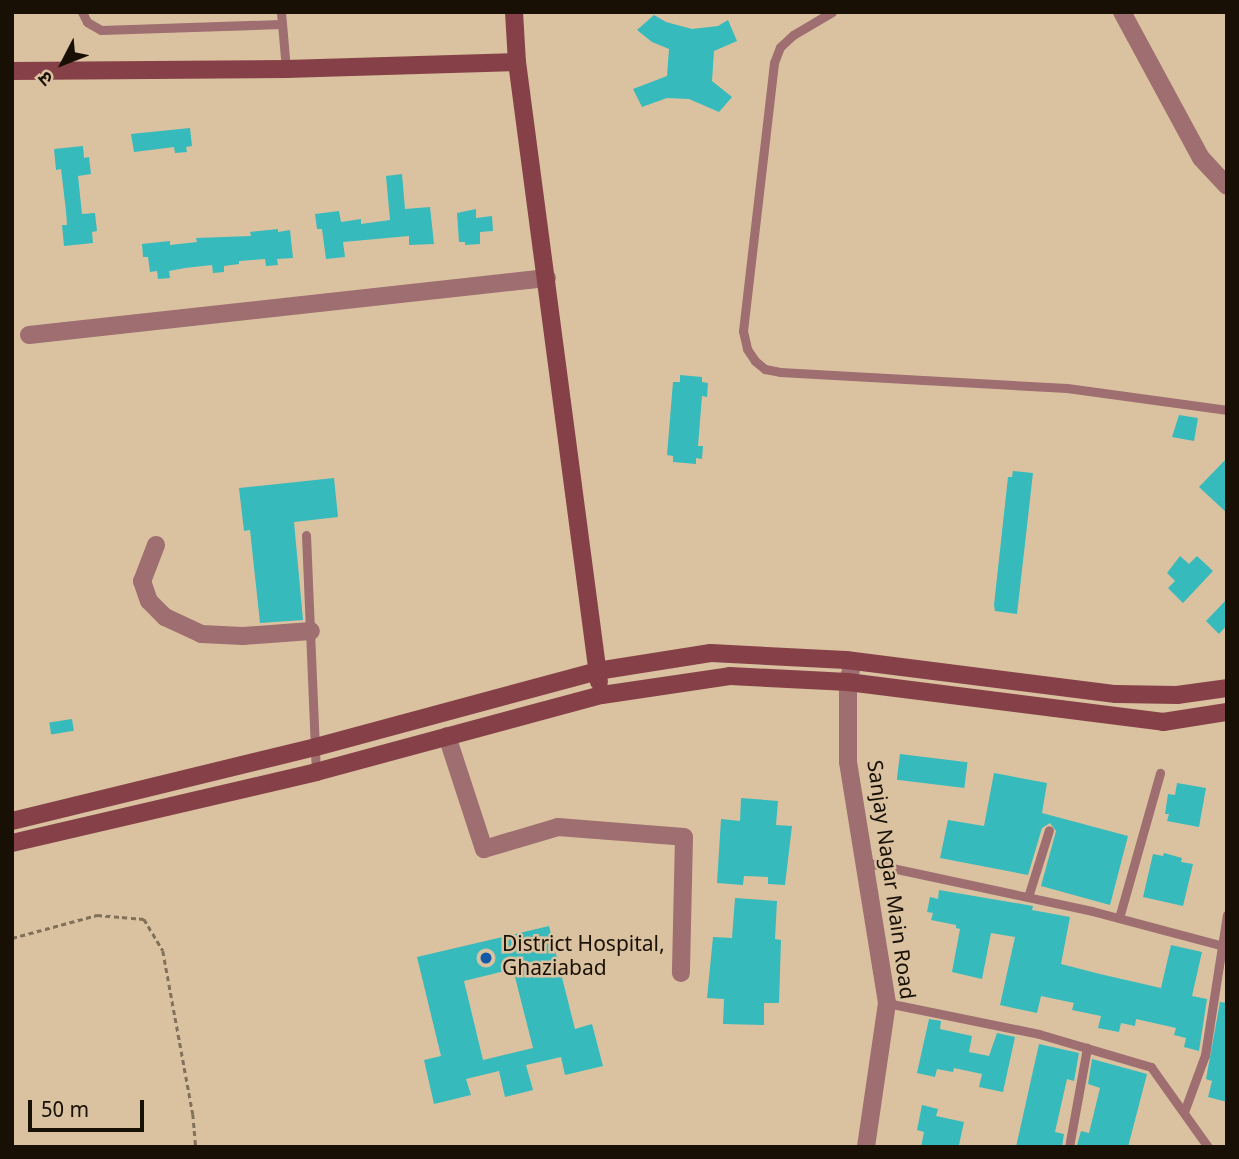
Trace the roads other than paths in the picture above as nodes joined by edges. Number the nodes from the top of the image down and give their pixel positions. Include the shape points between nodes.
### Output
1 (82, 12) edge
2 (281, 12) edge
3 (514, 12) edge
4 (832, 12) edge
5 (1122, 12) edge
6 (281, 24) junction
7 (517, 62) junction
8 (286, 69) junction
9 (12, 71) edge
10 (1227, 186) edge
11 (547, 278) junction
12 (29, 335) dead end
13 (1227, 410) edge
14 (306, 535) dead end
15 (156, 545) dead end
16 (311, 631) junction
17 (853, 661) junction
18 (597, 671) junction
19 (848, 682) junction
20 (1227, 688) edge
21 (602, 695) junction
22 (1227, 712) edge
23 (447, 736) junction
24 (316, 747) junction
25 (316, 772) junction
26 (1160, 773) dead end
27 (12, 821) edge
28 (1049, 830) dead end
29 (12, 843) edge
30 (864, 862) junction
31 (1028, 897) junction
32 (1227, 915) edge
33 (1119, 918) junction
34 (1224, 946) edge
35 (681, 973) dead end
36 (887, 1003) junction
37 (1087, 1048) junction
38 (1184, 1112) junction
39 (866, 1147) edge
40 (1069, 1147) edge
41 (1208, 1147) edge

1 - 6 lane via 87,22 101,30
2 - 6 lane
3 - 7 street
4 - 13 lane via 793,35 780,47 774,63 743,331 755,360 765,369 780,372 1067,388
5 - 10 street via 1201,158
6 - 8 lane
7 - 8 street
7 - 11 street
8 - 9 street
11 - 12 street
11 - 18 street
14 - 16 lane
15 - 16 street via 142,581 149,601 165,617 201,634
16 - 24 lane
17 - 18 street via 711,653
17 - 19 street, Sanjay Nagar Main Road
17 - 20 street via 1116,694 1177,695
18 - 21 street
18 - 24 street
19 - 21 street via 730,676
19 - 22 street via 1163,722
19 - 30 street, Sanjay Nagar Main Road via 848,762
21 - 23 street
23 - 25 street
23 - 35 street via 484,849 558,827 684,837
24 - 25 lane
24 - 27 street
25 - 29 street
26 - 33 lane
28 - 31 lane
30 - 31 lane
30 - 36 street, Sanjay Nagar Main Road
31 - 33 lane
32 - 34 lane
33 - 34 lane
34 - 38 lane via 1205,1055
36 - 37 lane
36 - 39 street, Sanjay Nagar Main Road
37 - 38 lane via 1151,1067
37 - 40 lane
38 - 41 lane

